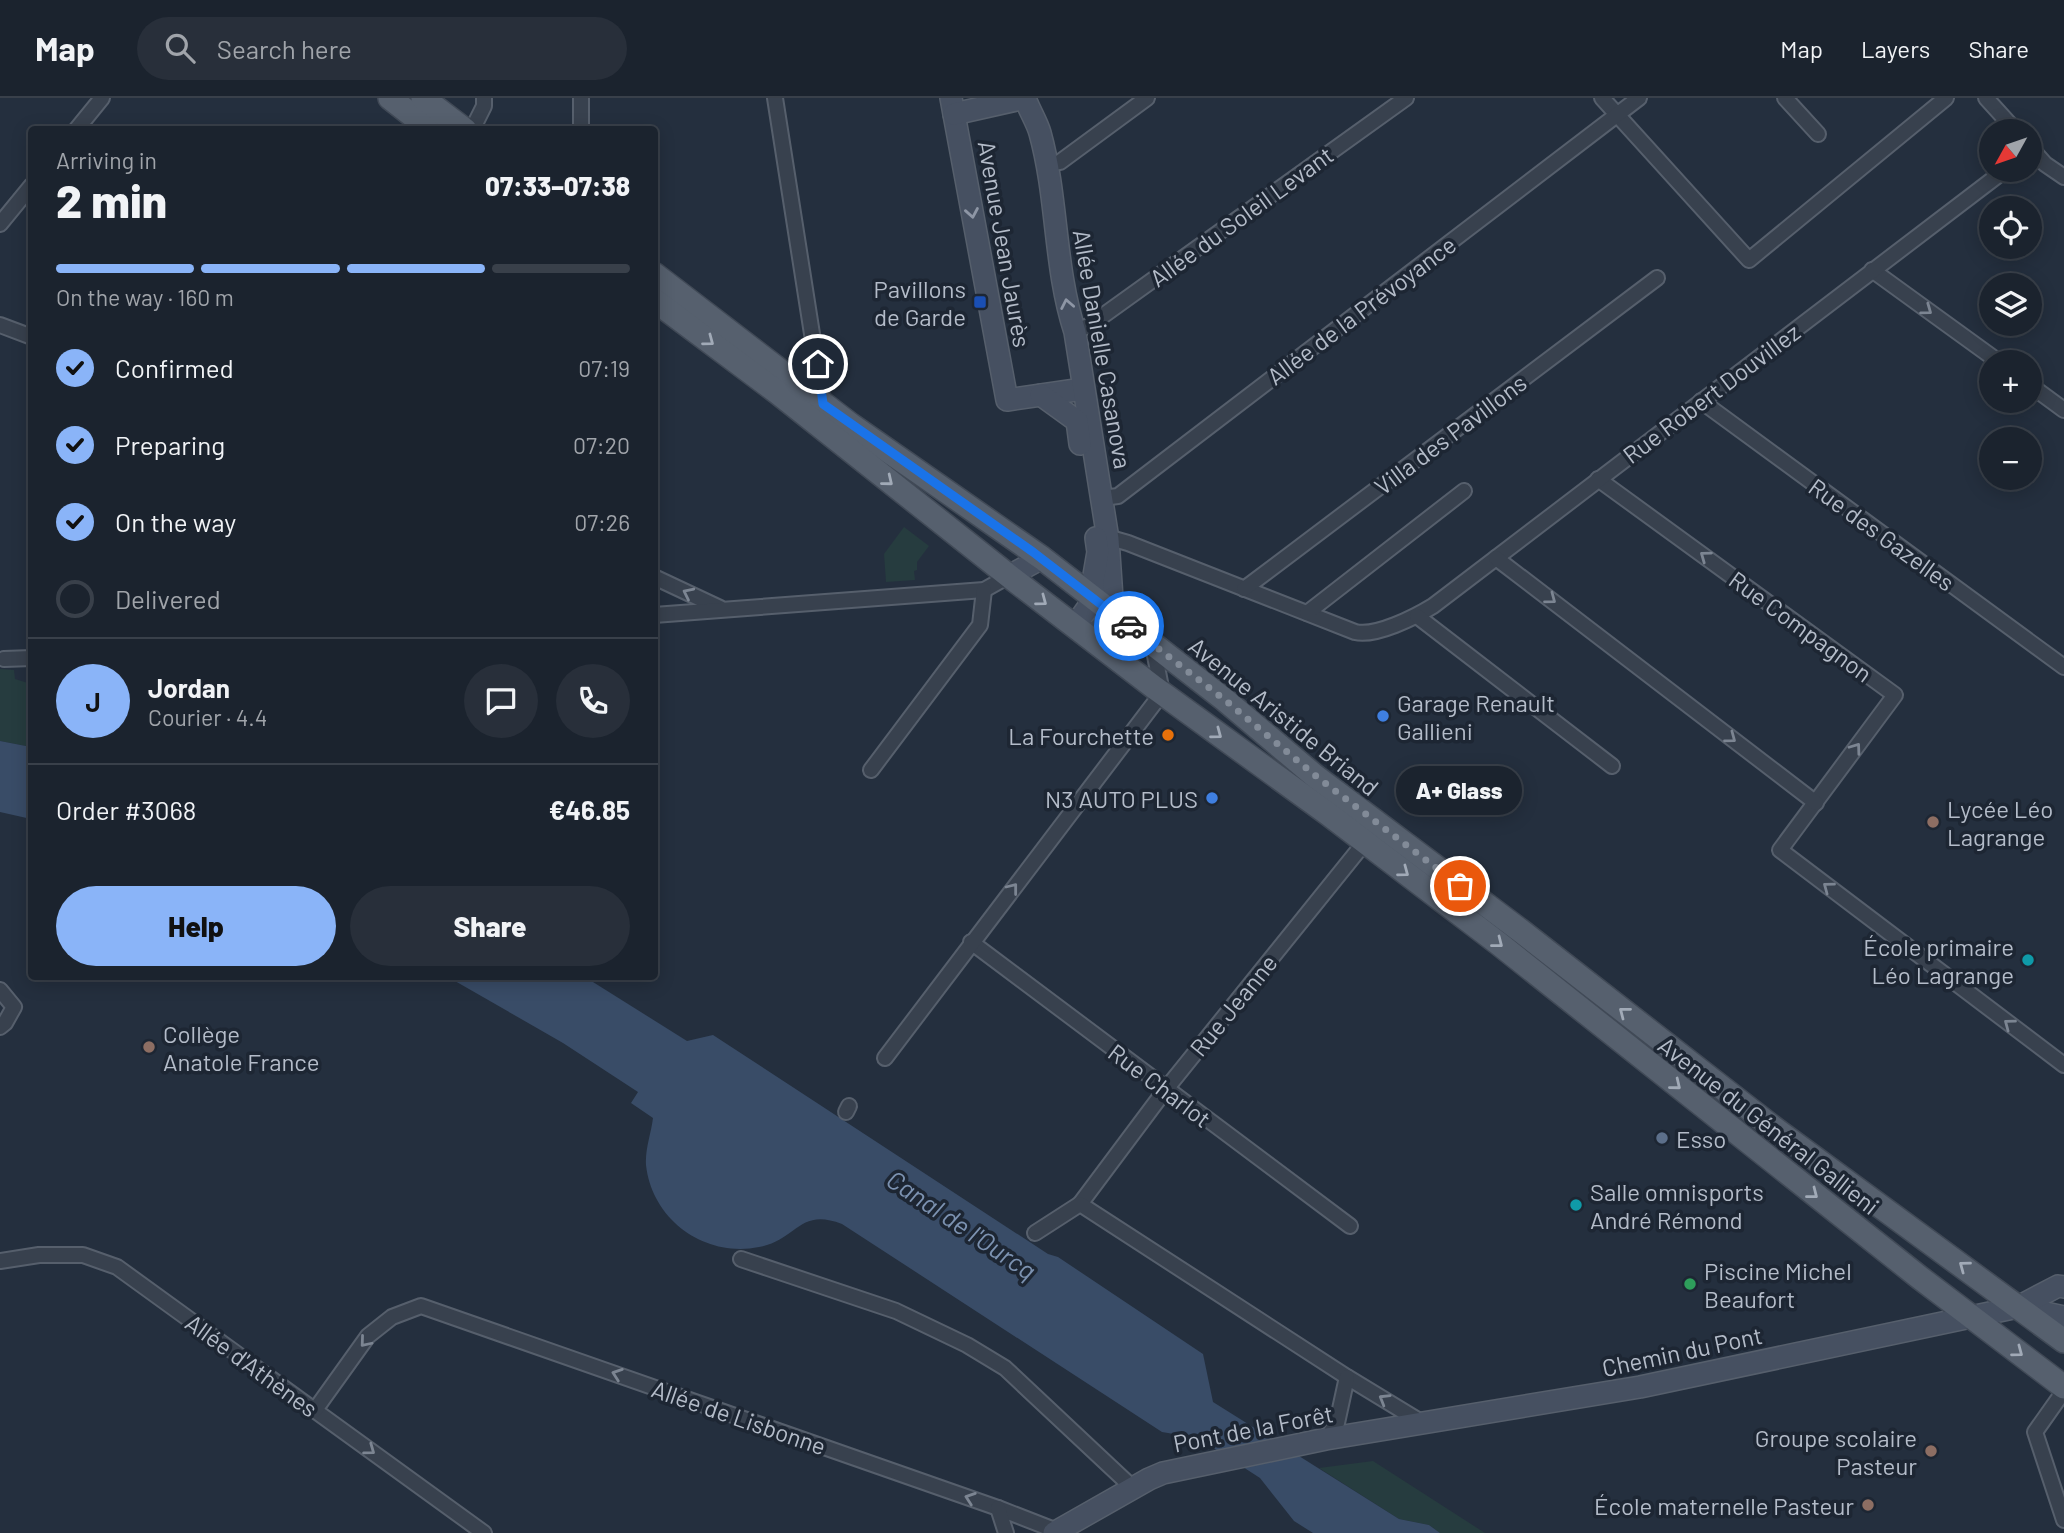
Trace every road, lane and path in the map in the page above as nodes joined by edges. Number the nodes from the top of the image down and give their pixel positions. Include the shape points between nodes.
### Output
1 (102, 98) edge
2 (390, 98) edge
3 (424, 98) edge
4 (484, 98) edge
5 (581, 98) edge
6 (775, 98) edge
7 (1025, 98) edge
8 (1147, 98) edge
9 (1406, 98) edge
10 (1602, 98) edge
11 (1639, 98) edge
12 (1784, 98) edge
13 (1946, 98) edge
14 (1986, 98) edge
15 (953, 106) edge
16 (1617, 115) junction
17 (2005, 119) edge
18 (79, 126) edge
19 (425, 126) edge
20 (460, 126) edge
21 (474, 126) edge
22 (581, 126) edge
23 (1818, 134) dead end
24 (2042, 161) edge
25 (1045, 165) junction
26 (2064, 177) edge
27 (1989, 182) edge
28 (28, 190) edge
29 (0, 224) edge
30 (1872, 270) junction
31 (658, 277) edge
32 (1657, 278) dead end
33 (658, 303) edge
34 (0, 325) edge
35 (1075, 332) junction
36 (28, 336) edge
37 (1982, 350) edge
38 (816, 352) junction
39 (789, 378) junction
40 (1083, 389) junction
41 (2042, 394) edge
42 (1041, 395) junction
43 (1701, 401) junction
44 (823, 404) junction
45 (2064, 410) edge
46 (1598, 479) junction
47 (1464, 491) dead end
48 (1102, 498) junction
49 (1102, 536) junction
50 (1042, 558) junction
51 (1496, 558) junction
52 (1009, 576) junction
53 (658, 579) edge
54 (1244, 589) junction
55 (984, 590) junction
56 (1094, 599) junction
57 (721, 609) junction
58 (1113, 613) junction
59 (1307, 613) junction
60 (658, 615) edge
61 (1417, 616) junction
62 (1081, 631) junction
63 (1153, 645) junction
64 (28, 658) edge
65 (4, 659) dead end
66 (2064, 667) edge
67 (1163, 693) junction
68 (1612, 766) dead end
69 (871, 770) dead end
70 (1816, 803) junction
71 (1365, 842) junction
72 (1443, 902) joint
73 (971, 942) junction
74 (0, 990) edge
75 (0, 1027) edge
76 (885, 1058) dead end
77 (2064, 1065) edge
78 (1166, 1089) junction
79 (1775, 1129) joint
80 (1080, 1204) junction
81 (1350, 1226) dead end
82 (1035, 1233) dead end
83 (741, 1259) dead end
84 (0, 1261) edge
85 (2062, 1286) edge
86 (2018, 1307) junction
87 (1971, 1317) junction
88 (2064, 1317) edge
89 (2064, 1341) edge
90 (1347, 1377) junction
91 (2064, 1389) edge
92 (315, 1410) junction
93 (1422, 1422) junction
94 (1339, 1432) junction
95 (1133, 1488) junction
96 (998, 1508) junction
97 (2064, 1520) edge
98 (1055, 1532) edge
99 (484, 1533) edge
100 (1006, 1533) edge

1 - 18 street
2 - 19 main road
3 - 20 main road
4 - 21 street
5 - 22 street
6 - 38 street
7 - 15 main road
7 - 25 main road, Allée Danielle Casanova via 1040,132
8 - 25 street via 1060,162
9 - 35 street, Allée du Soleil Levant
10 - 16 street
11 - 16 street, Allée de la Prévoyance
12 - 23 street
13 - 16 street via 1749,260
14 - 17 street
15 -> 42 main road, Avenue Jean Jaurès via 1007,400
16 - 48 street, Allée de la Prévoyance via 1118,496
24 - 26 street
35 -> 25 main road, Allée Danielle Casanova
27 - 30 street, Rue Robert Douvillez
28 - 29 street
30 -> 37 street
30 - 43 street, Rue Robert Douvillez
31 - 39 main road, Avenue Aristide Briand
32 - 54 street, Villa des Pavillons
33 -> 52 main road, Avenue Aristide Briand
34 - 36 street
35 - 40 main road, Allée Danielle Casanova
38 - 39 street
38 - 44 street
39 - 44 main road, Avenue Aristide Briand
40 - 42 main road
40 - 48 main road, Allée Danielle Casanova
41 - 45 street
42 - 49 main road, Allée Danielle Casanova via 1077,421
43 - 46 street, Rue Robert Douvillez
43 - 66 street, Rue des Gazelles
44 - 50 main road, Avenue Aristide Briand
46 - 51 street, Rue Robert Douvillez
70 -> 46 street, Rue Compagnon via 1895,695
47 - 59 street
48 - 49 main road, Allée Danielle Casanova
49 - 54 street, Rue Robert Douvillez
49 - 56 main road, Allée Danielle Casanova
49 - 58 main road, Allée Danielle Casanova
50 - 52 main road
50 - 56 main road, Avenue Aristide Briand
51 - 61 street, Rue Robert Douvillez
51 -> 70 street
52 - 55 street
52 -> 62 main road, Avenue Aristide Briand
57 -> 53 street
54 - 59 street, Rue Robert Douvillez
55 - 57 street
55 - 69 street via 979,625
56 - 58 main road, Avenue Aristide Briand
56 - 62 main road
57 - 60 street
58 - 62 main road via 1100,629
58 - 63 main road, Avenue Aristide Briand
59 - 61 street, Rue Robert Douvillez via 1363,634
61 - 68 street
62 - 67 main road, Avenue Aristide Briand
63 - 67 street
79 -> 63 main road, Avenue Aristide Briand via 1327,785
64 - 65 street
67 -> 71 main road, Avenue Aristide Briand
73 -> 67 street
77 -> 70 street via 1780,850
71 -> 72 main road, Avenue Aristide Briand
71 - 78 street, Rue Jeanne
72 -> 87 main road, Avenue du Général Gallieni
73 - 76 street
73 - 78 street, Rue Charlot
74 - 75 street via 14,1007
78 - 80 street, Rue Jeanne
78 - 81 street, Rue Charlot
86 -> 79 main road, Avenue du Général Gallieni
80 - 82 street
80 - 90 street
83 - 95 street via 896,1311 967,1345 1005,1368
84 - 92 street, Allée d'Athènes via 82,1255 117,1267
85 - 86 main road
86 - 87 main road, Chemin du Pont
86 - 88 main road
86 - 89 main road, Avenue du Général Gallieni
87 -> 91 main road, Avenue du Général Gallieni
87 - 93 main road, Chemin du Pont via 1623,1391
93 -> 90 street
90 - 94 street
91 - 97 street via 2035,1432
96 -> 92 street, Allée de Lisbonne via 421,1306 392,1317 368,1336
92 -> 99 street, Allée d'Athènes
93 - 94 main road, Chemin du Pont
94 - 95 main road, Pont de la Forêt via 1163,1474
95 - 98 main road, Pont de la Forêt
96 - 98 street, Allée de Lisbonne
96 - 100 street

